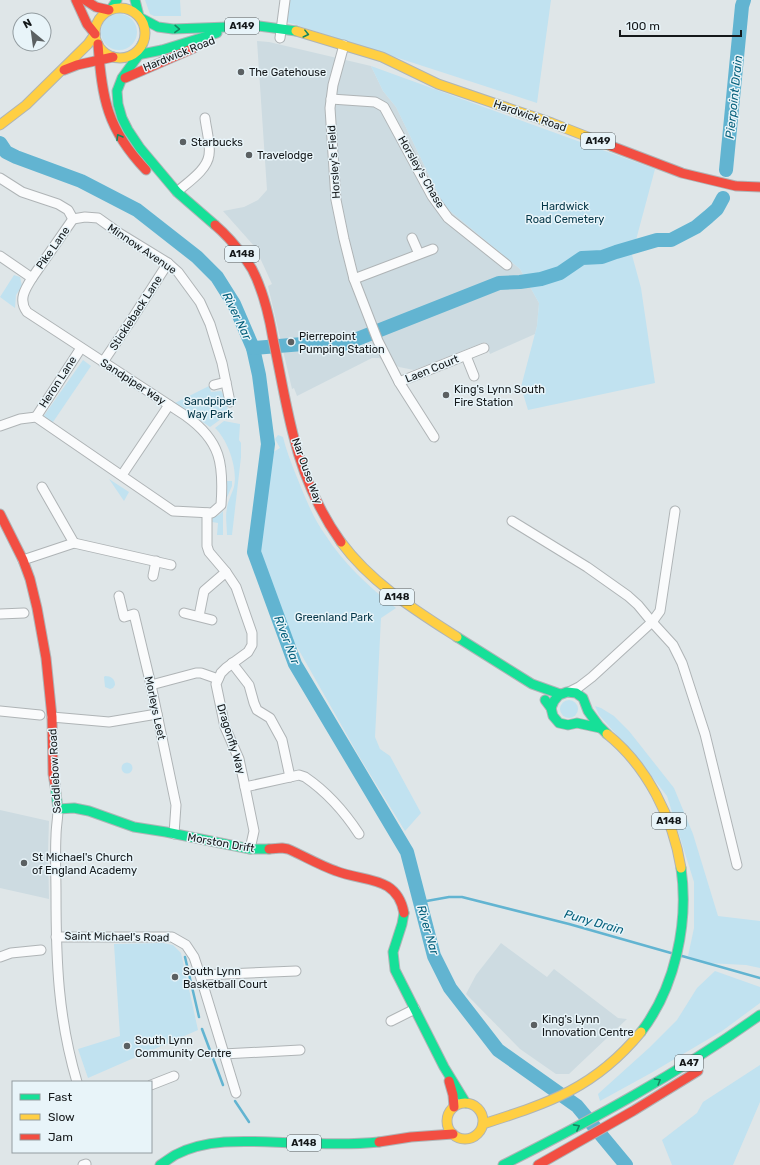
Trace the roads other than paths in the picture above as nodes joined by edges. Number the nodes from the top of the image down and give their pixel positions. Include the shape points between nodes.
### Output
1 (76, 0) edge
2 (85, 0) edge
3 (117, 0) edge
4 (135, 0) edge
5 (285, 0) edge
6 (110, 10) junction
7 (140, 17) junction
8 (240, 31) junction
9 (95, 34) junction
10 (283, 35) junction
11 (98, 44) junction
12 (142, 45) junction
13 (340, 51) junction
14 (138, 56) junction
15 (113, 57) junction
16 (127, 57) junction
17 (99, 61) junction
18 (59, 73) junction
19 (121, 81) junction
20 (331, 99) junction
21 (205, 118) dead end
22 (0, 125) edge
23 (0, 178) edge
24 (760, 187) edge
25 (177, 192) junction
26 (73, 219) junction
27 (412, 238) dead end
28 (433, 249) dead end
29 (419, 254) junction
30 (0, 256) edge
31 (168, 264) junction
32 (507, 264) dead end
33 (32, 278) junction
34 (354, 278) junction
35 (80, 348) junction
36 (484, 348) dead end
37 (466, 356) junction
38 (103, 362) junction
39 (474, 376) dead end
40 (226, 382) junction
41 (399, 382) junction
42 (214, 385) dead end
43 (230, 402) dead end
44 (169, 405) junction
45 (36, 417) junction
46 (0, 426) edge
47 (434, 436) dead end
48 (122, 475) junction
49 (42, 487) dead end
50 (675, 511) dead end
51 (207, 513) junction
52 (0, 514) edge
53 (512, 521) dead end
54 (74, 543) junction
55 (23, 560) junction
56 (156, 561) junction
57 (171, 565) dead end
58 (226, 572) junction
59 (153, 576) dead end
60 (119, 596) dead end
61 (24, 613) dead end
62 (184, 613) dead end
63 (0, 614) edge
64 (199, 616) junction
65 (212, 620) dead end
66 (652, 622) junction
67 (232, 663) junction
68 (592, 677) junction
69 (218, 679) junction
70 (532, 684) junction
71 (151, 685) junction
72 (565, 693) junction
73 (586, 705) junction
74 (551, 708) junction
75 (0, 711) edge
76 (157, 714) junction
77 (40, 715) dead end
78 (52, 717) junction
79 (577, 724) junction
80 (600, 728) junction
81 (290, 777) junction
82 (245, 787) junction
83 (58, 809) junction
84 (174, 834) junction
85 (359, 834) dead end
86 (250, 849) junction
87 (737, 865) dead end
88 (56, 937) junction
89 (41, 950) dead end
90 (0, 957) edge
91 (296, 971) dead end
92 (200, 974) junction
93 (415, 1009) junction
94 (756, 1018) edge
95 (391, 1021) dead end
96 (300, 1050) dead end
97 (223, 1054) junction
98 (708, 1065) dead end
99 (444, 1067) junction
100 (174, 1076) dead end
101 (77, 1081) edge
102 (152, 1085) edge
103 (236, 1093) dead end
104 (466, 1103) junction
105 (454, 1107) junction
106 (478, 1108) junction
107 (514, 1114) junction
108 (441, 1124) junction
109 (483, 1124) junction
110 (453, 1134) junction
111 (406, 1138) junction
112 (542, 1145) junction
113 (203, 1147) junction
114 (566, 1149) junction
115 (160, 1165) edge
116 (176, 1165) edge
117 (493, 1165) edge
118 (503, 1165) edge
119 (532, 1165) edge
120 (538, 1165) edge

1 - 9 main road via 87,24
2 - 6 main road via 96,7
3 - 6 main road
4 - 7 main road
5 - 10 street
6 - 7 main road via 126,8
6 - 9 main road via 100,18
7 -> 10 main road, Hardwick Road / A149 via 158,27 173,29 259,26
7 - 12 main road via 145,30
8 - 10 main road, Hardwick Road / A149
8 - 14 main road, Hardwick Road / A149 via 210,35
8 - 19 main road, Hardwick Road / A149 via 140,70
9 - 11 main road
9 - 18 main road
10 -> 13 main road, Hardwick Road / A149 via 321,38
11 - 15 main road via 106,54
11 - 17 main road, Nar Ouse Way / A148
12 - 14 main road, Nar Ouse Way / A148
12 - 16 main road
13 - 20 street, Horsley's Field
13 - 24 main road, Hardwick Road / A149 via 382,57 438,84 552,123 682,173 736,186
14 - 16 main road, Hardwick Road / A149
14 - 19 main road, Nar Ouse Way / A148
15 - 16 main road
15 - 17 main road
17 - 18 main road via 77,64
25 -> 17 main road, Nar Ouse Way / A148 via 154,178 123,143 107,110
18 - 22 main road via 26,105
19 - 25 main road, Nar Ouse Way / A148 via 116,91 122,118 128,130 144,154
20 - 32 street, Horsley's Chase via 375,102 384,107 432,196 448,218
20 - 34 street, Horsley's Field via 336,200
21 - 25 street via 210,154 201,170
23 - 26 street via 22,192 58,204 68,210
25 - 70 main road, Nar Ouse Way / A148 via 221,230 252,270 267,308 293,435 304,469 332,529 350,554 404,603
26 - 31 street, Minnow Avenue via 98,218
26 - 33 street, Pike Lane
27 - 29 street
28 - 29 street
29 - 34 street
30 - 33 street
31 - 38 street, Stickleback Lane
31 - 40 street, Minnow Avenue via 178,272 200,302 216,341
33 - 35 street, Sandpiper Way via 24,290 22,299 27,312
34 - 41 street, Horsley's Field via 376,338
35 - 38 street, Sandpiper Way
35 - 45 street, Heron Lane
36 - 37 street, Laen Court
37 - 39 street, Laen Court
37 - 41 street, Laen Court
38 - 44 street, Sandpiper Way
40 - 42 street
40 - 43 street, Minnow Avenue
41 - 47 street, Horsley's Field
44 - 48 street
44 - 51 street, Sandpiper Way via 206,432 217,454 222,475 221,505 215,511
45 - 46 street via 20,418
45 - 48 street
48 - 51 street via 173,511
49 - 54 street
50 - 66 street via 660,612
51 - 58 street via 207,546
52 - 55 main road, Saddlebow Road
53 - 66 street via 628,596
54 - 55 street
54 - 56 street
55 - 78 main road, Saddlebow Road via 37,608 46,658
56 - 57 street
56 - 59 street
58 - 64 street via 204,591
58 - 67 street via 236,587 253,640 248,652
60 - 71 street, Morleys Leet via 124,617 134,614
61 - 63 street
62 - 64 street
64 - 65 street
66 - 68 street
66 - 87 street via 673,645 682,663 705,734
67 - 69 street
67 - 81 street via 249,685 257,710 270,718 282,740
68 - 72 street
68 - 73 street
69 - 71 street via 196,673
69 - 82 street, Dragonfly Way via 216,690 225,727 239,759
70 - 72 main road, Nar Ouse Way / A148
70 - 74 main road, Nar Ouse Way / A148
71 - 76 street, Morleys Leet
72 - 73 main road, Nar Ouse Way / A148 via 576,693
72 - 74 main road via 554,700
73 - 79 main road via 584,717
73 - 80 main road, Nar Ouse Way / A148
74 - 79 main road, Nar Ouse Way / A148 via 559,723
75 - 77 street
76 - 78 street via 109,722
76 - 84 street, Morleys Leet via 176,804
78 - 83 main road, Saddlebow Road via 53,774
79 - 80 main road, Nar Ouse Way / A148
80 - 107 main road, Nar Ouse Way / A148 via 617,742 647,778 673,831 684,882 681,936 669,978 656,1010 644,1029 611,1064 588,1081 539,1106
81 - 82 street
81 - 85 street via 299,775 311,780 336,803
82 - 86 street, Dragonfly Way via 254,830
83 - 84 main road, Morston Drift via 74,808 89,811 134,827
83 - 88 street, Saddlebow Road
84 - 86 main road, Morston Drift
86 - 93 main road, Morston Drift via 288,849 336,872 374,880 390,887 399,898 404,913 393,952 395,970
88 - 92 street, Saint Michael's Road via 172,937 186,945
88 - 101 street, Saddlebow Road via 63,1024
89 - 90 street
91 - 92 street
92 - 97 street, Saint Michael's Road
93 - 95 street
93 - 99 main road, Morston Drift
112 -> 94 main road, A47 via 707,1052
96 - 97 street
97 - 103 street, Saint Michael's Road
98 - 114 main road, A47
99 - 104 main road, Morston Drift
99 - 105 main road, Morston Drift via 453,1094
100 - 102 street
104 - 105 main road
104 - 106 main road
105 - 108 main road
106 - 107 main road, Nar Ouse Way / A148
106 - 109 main road via 483,1116
107 - 109 main road, Nar Ouse Way / A148
108 - 110 main road
108 - 111 main road, A148
109 - 110 main road via 479,1132 471,1138 461,1138
110 - 111 main road, A148
111 - 113 main road, A148 via 368,1143 244,1142
112 - 117 main road, A47
112 - 118 main road, A47
113 - 115 main road, A148 via 185,1150
113 - 116 main road, A148
114 - 119 main road, A47
114 - 120 main road, A47

